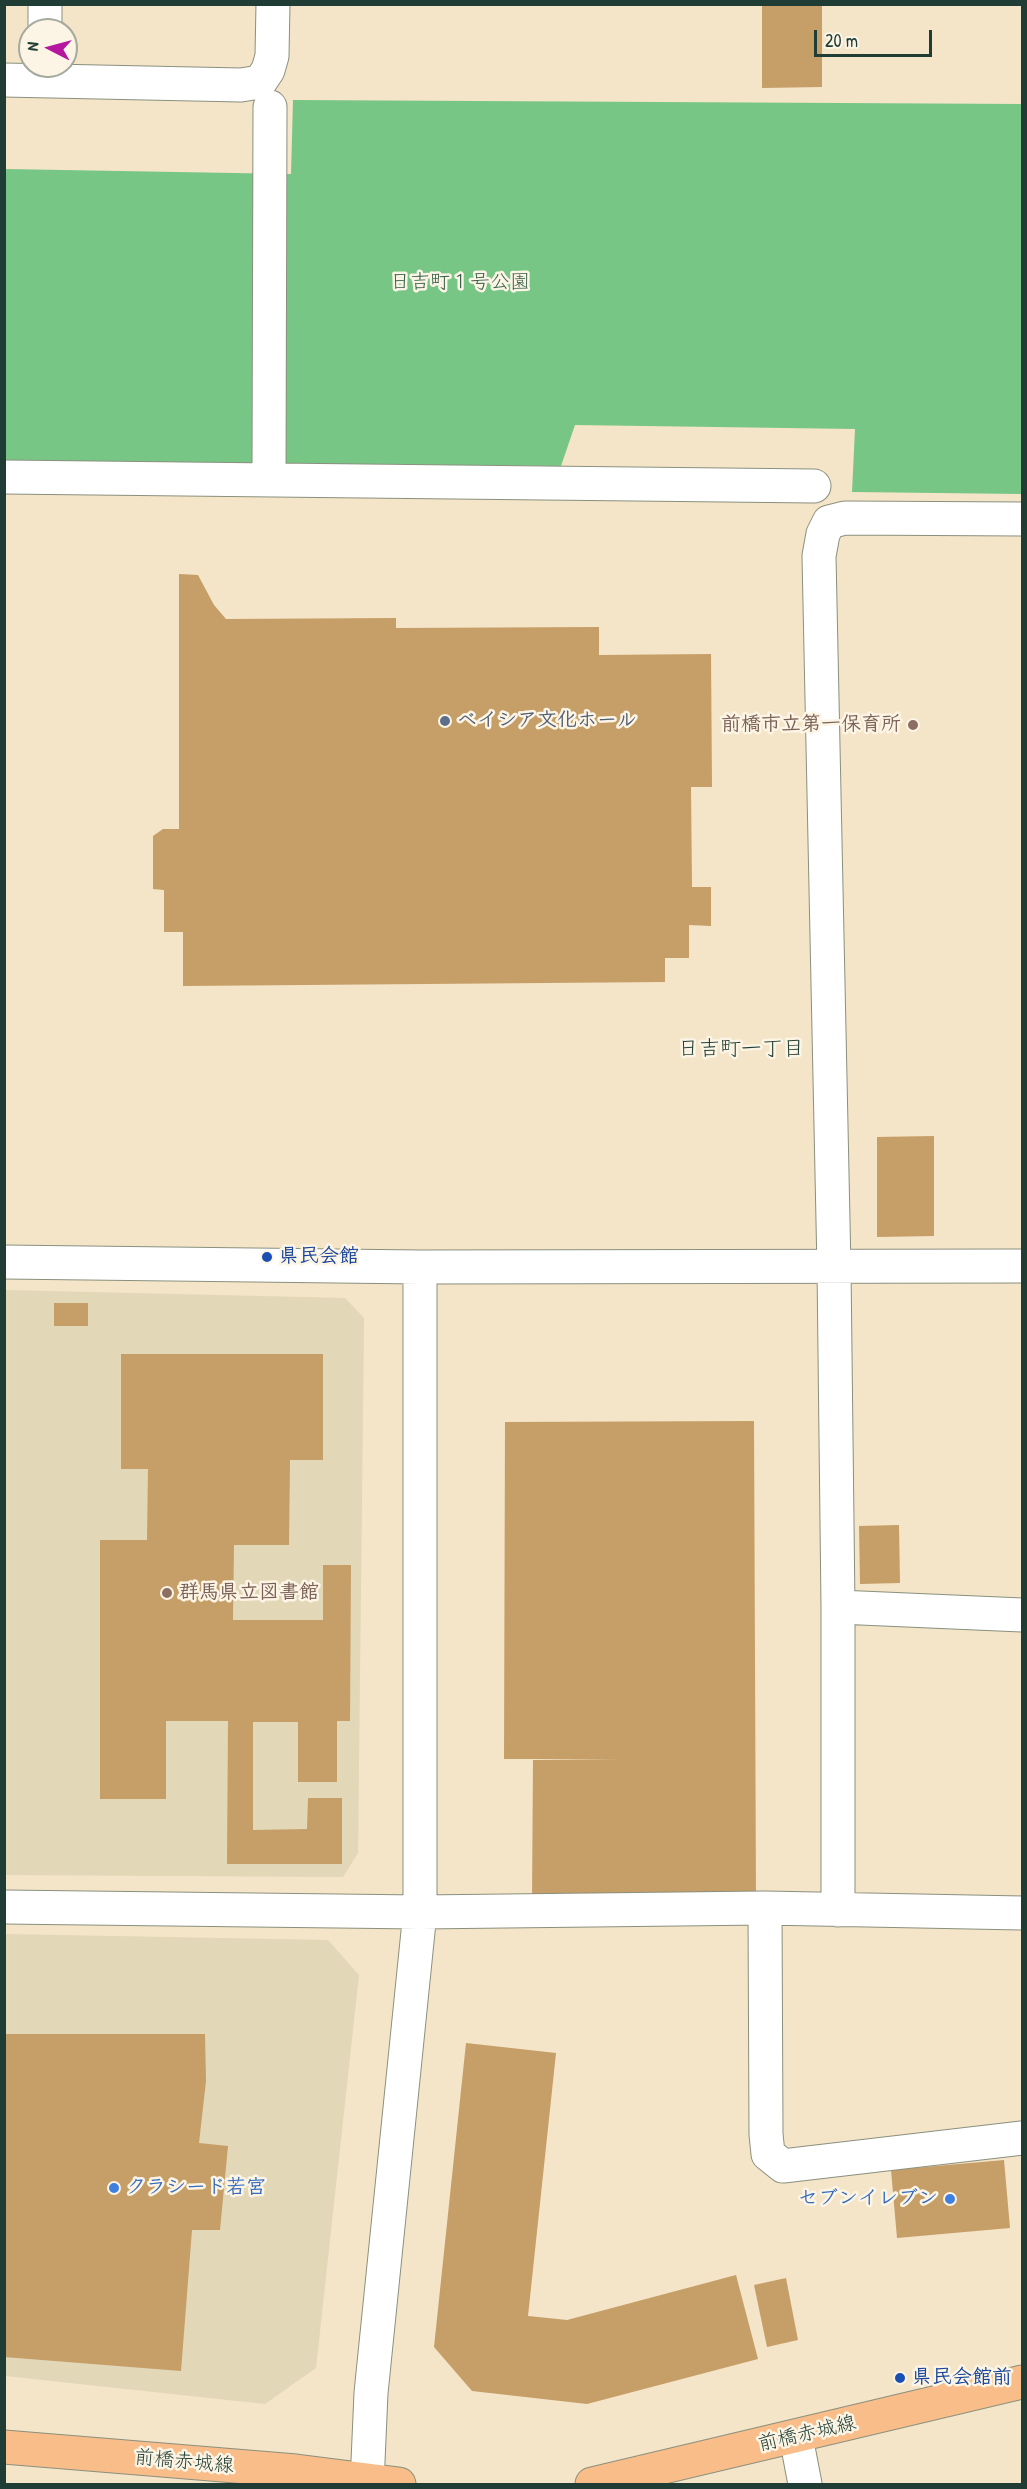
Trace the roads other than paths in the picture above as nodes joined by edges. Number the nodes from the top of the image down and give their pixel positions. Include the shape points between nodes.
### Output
1 (273, 4) edge
2 (78, 76) edge
3 (270, 107) dead end
4 (4, 477) edge
5 (269, 479) junction
6 (814, 486) dead end
7 (1023, 519) edge
8 (4, 1262) edge
9 (1023, 1266) edge
10 (420, 1267) junction
11 (834, 1268) junction
12 (838, 1607) junction
13 (1023, 1615) edge
14 (4, 1908) edge
15 (765, 1908) junction
16 (838, 1910) junction
17 (420, 1911) junction
18 (1023, 1913) edge
19 (1023, 2138) edge
20 (1023, 2382) edge
21 (796, 2437) junction
22 (4, 2447) edge
23 (378, 2483) edge
24 (591, 2484) edge
25 (805, 2484) edge

1 - 2 street via 272,56 260,82 242,85
3 - 5 street
4 - 5 street
5 - 6 street
7 - 11 street via 845,518 829,522 823,534 819,568
8 - 10 street
9 - 11 street
10 - 11 street
10 - 17 street
11 - 12 street
12 - 13 street
12 - 16 street
14 - 17 street
15 - 16 street
15 - 17 street
15 - 19 street via 768,2154 783,2166
16 - 18 street
17 - 23 street via 371,2394
20 - 21 main road, 前橋赤城線
21 - 24 main road, 前橋赤城線
21 - 25 street
22 - 23 main road, 前橋赤城線 via 296,2471

